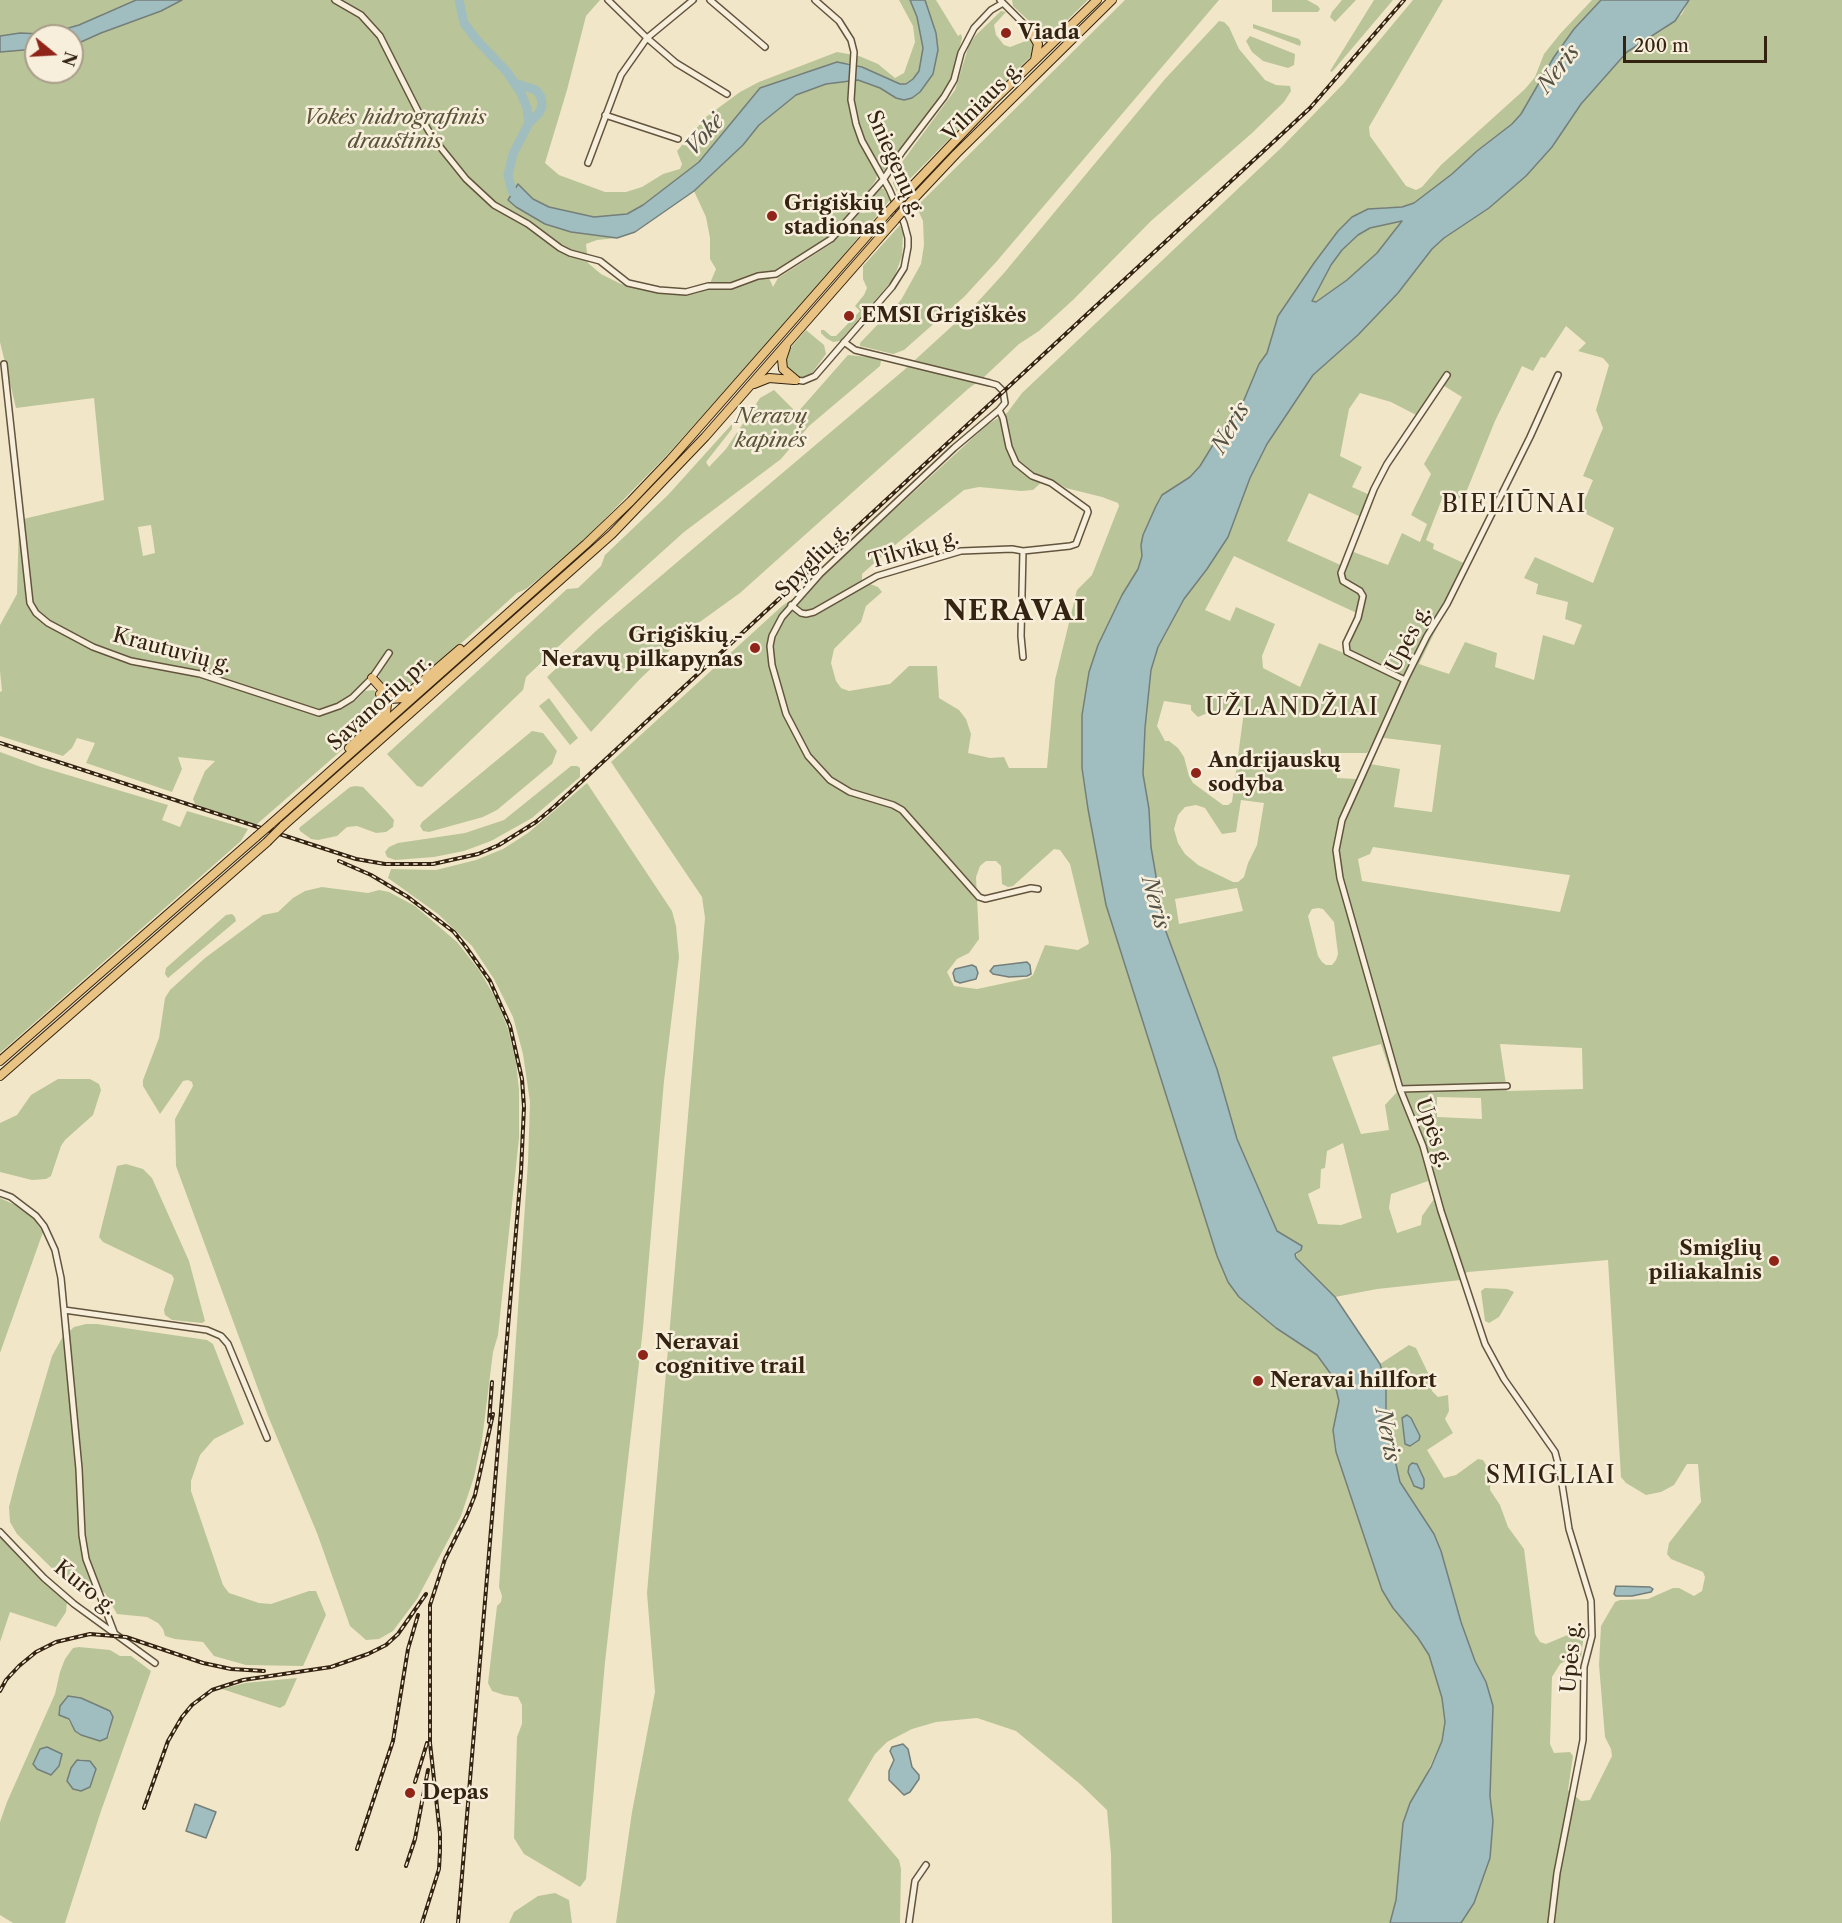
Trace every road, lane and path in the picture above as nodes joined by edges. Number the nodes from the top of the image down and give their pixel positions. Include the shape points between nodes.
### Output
1 (335, 0) edge
2 (608, 0) edge
3 (693, 0) edge
4 (710, 0) edge
5 (814, 0) edge
6 (1097, 0) edge
7 (1112, 0) edge
8 (1002, 1) edge
9 (1070, 27) junction
10 (1031, 31) junction
11 (647, 38) junction
12 (765, 47) dead end
13 (1035, 60) junction
14 (727, 94) dead end
15 (605, 115) junction
16 (678, 139) dead end
17 (588, 163) dead end
18 (883, 180) junction
19 (887, 213) joint
20 (857, 263) junction
21 (858, 274) dead end
22 (793, 336) junction
23 (844, 342) junction
24 (4, 364) dead end
25 (1447, 375) dead end
26 (1558, 375) dead end
27 (796, 380) junction
28 (746, 389) junction
29 (999, 410) junction
30 (586, 544) junction
31 (1023, 551) junction
32 (791, 605) junction
33 (389, 653) dead end
34 (1023, 657) dead end
35 (370, 679) junction
36 (1405, 680) junction
37 (271, 824) junction
38 (1038, 889) dead end
39 (0, 1061) edge
40 (0, 1076) edge
41 (1507, 1086) dead end
42 (1400, 1089) junction
43 (0, 1193) edge
44 (64, 1310) junction
45 (267, 1438) dead end
46 (0, 1532) edge
47 (114, 1632) junction
48 (154, 1663) dead end
49 (926, 1865) dead end
50 (909, 1923) edge
51 (1551, 1923) edge

1 - 18 street via 361,15 380,36 433,138 473,187 560,248 600,261 628,283 686,292 776,274 831,239
2 - 11 street
3 - 11 street
4 - 12 street
5 - 18 street, Sniegenų g. via 847,31 853,45 853,111
6 - 9 highway, Vilniaus g.
7 - 20 highway, Vilniaus g., bridge via 972,137
8 - 10 street
8 - 18 street via 974,28 949,90
9 - 10 highway via 1050,39
9 - 13 highway, Vilniaus g.
10 - 13 highway via 1038,44
11 - 14 street via 676,63
11 - 15 street via 621,75
13 - 19 highway, Vilniaus g., bridge
15 - 16 street
15 - 17 street
18 - 23 street, Sniegenų g. via 907,230 907,257 892,287
19 - 30 highway, Savanorių pr. via 670,460
20 - 21 highway
20 - 22 highway, Vilniaus g.
22 - 27 highway via 782,364 785,372
22 - 28 highway, Vilniaus g.
23 - 27 street, Sniegenų g. via 815,375
23 - 29 street via 855,350 997,385 1005,399
24 - 35 street, Krautuvių g. via 30,603 36,613 93,647 131,661 200,674 319,713 352,698
25 - 36 street via 1387,464 1341,573 1342,581 1363,596 1346,643 1347,652
26 - 36 street, Upės g. via 1447,604
27 - 28 highway via 769,378
28 - 40 highway, Savanorių pr., bridge via 645,501 562,580
29 - 31 street, Tilvikų g. via 1016,463 1032,476 1051,483 1088,512 1074,546
29 - 32 street, Spyglių g. via 954,448
30 - 35 highway via 403,698 391,699
30 - 37 highway, Savanorių pr.
31 - 32 street, Tilvikų g. via 961,551 877,576 814,612 801,613
31 - 34 street
32 - 38 street, Spyglių g. via 772,636 771,656 786,714 808,756 831,780 850,792 902,810 979,897
33 - 35 street, Krautuvių g.
35 - 37 highway via 387,704 383,716
36 - 42 street, Upės g. via 1342,820 1336,850
37 - 39 highway, Savanorių pr., bridge
41 - 42 street
42 - 51 street, Upės g. via 1423,1146 1485,1344 1558,1459 1569,1529 1591,1601 1593,1625 1584,1667 1583,1740
43 - 44 street via 36,1216 50,1236 61,1278
44 - 45 street via 217,1333 228,1344
44 - 47 street via 82,1535 86,1559
46 - 47 street, Kuro g. via 44,1578
47 - 48 street, Kuro g.
49 - 50 street via 915,1881

